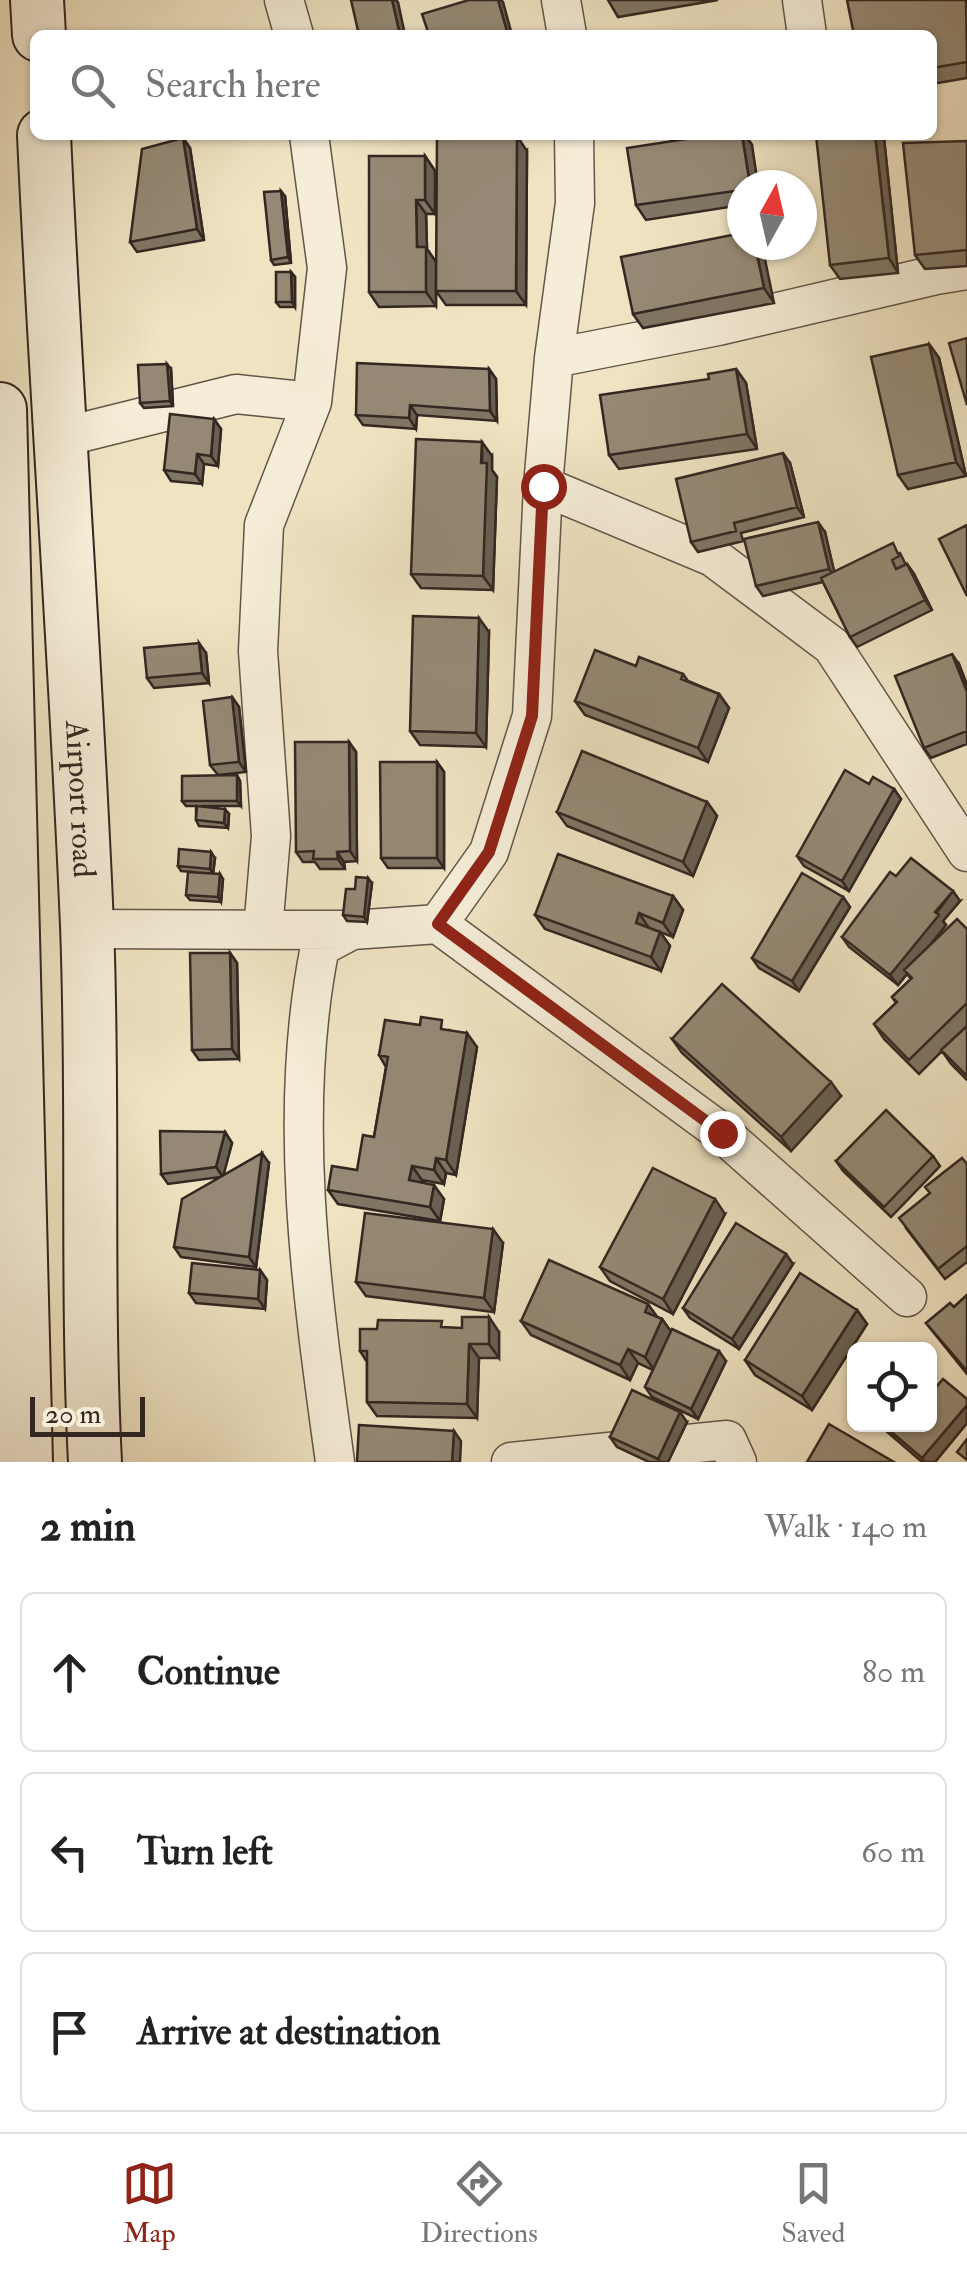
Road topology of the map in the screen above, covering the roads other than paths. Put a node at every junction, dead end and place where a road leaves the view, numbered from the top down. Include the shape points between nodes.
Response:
1 (37, 0) edge
2 (284, 0) edge
3 (561, 0) edge
4 (802, 0) edge
5 (39, 30) edge
6 (293, 30) edge
7 (566, 30) edge
8 (806, 30) edge
9 (0, 44) edge
10 (30, 45) edge
11 (44, 140) edge
12 (310, 140) edge
13 (574, 140) edge
14 (967, 270) edge
15 (554, 358) junction
16 (312, 402) junction
17 (0, 409) edge
18 (63, 437) junction
19 (543, 486) junction
20 (967, 852) edge
21 (438, 924) junction
22 (87, 929) junction
23 (263, 930) junction
24 (352, 930) junction
25 (9, 1166) edge
26 (906, 1297) dead end
27 (26, 1462) edge
28 (95, 1462) edge
29 (335, 1462) edge
30 (511, 1462) edge
31 (737, 1462) edge

1 - 5 main road
2 - 6 street
3 - 7 street
4 - 8 street
9 - 10 main road
11 - 18 main road, Airport road
12 - 16 street via 327,268
13 - 15 street via 575,203
14 - 15 street
15 - 19 street
16 - 18 street via 236,394
16 - 23 street via 264,525 258,652 271,836
17 - 25 main road, Airport road
18 - 22 main road, Airport road
19 - 20 street via 713,557 832,646
19 - 21 street via 532,716 489,852
21 - 24 street
21 - 26 street via 722,1133
22 - 23 street
22 - 28 main road, Airport road
23 - 24 street
24 - 29 street via 320,946 305,1092 310,1275
25 - 27 main road, Airport road
30 - 31 street via 727,1440

